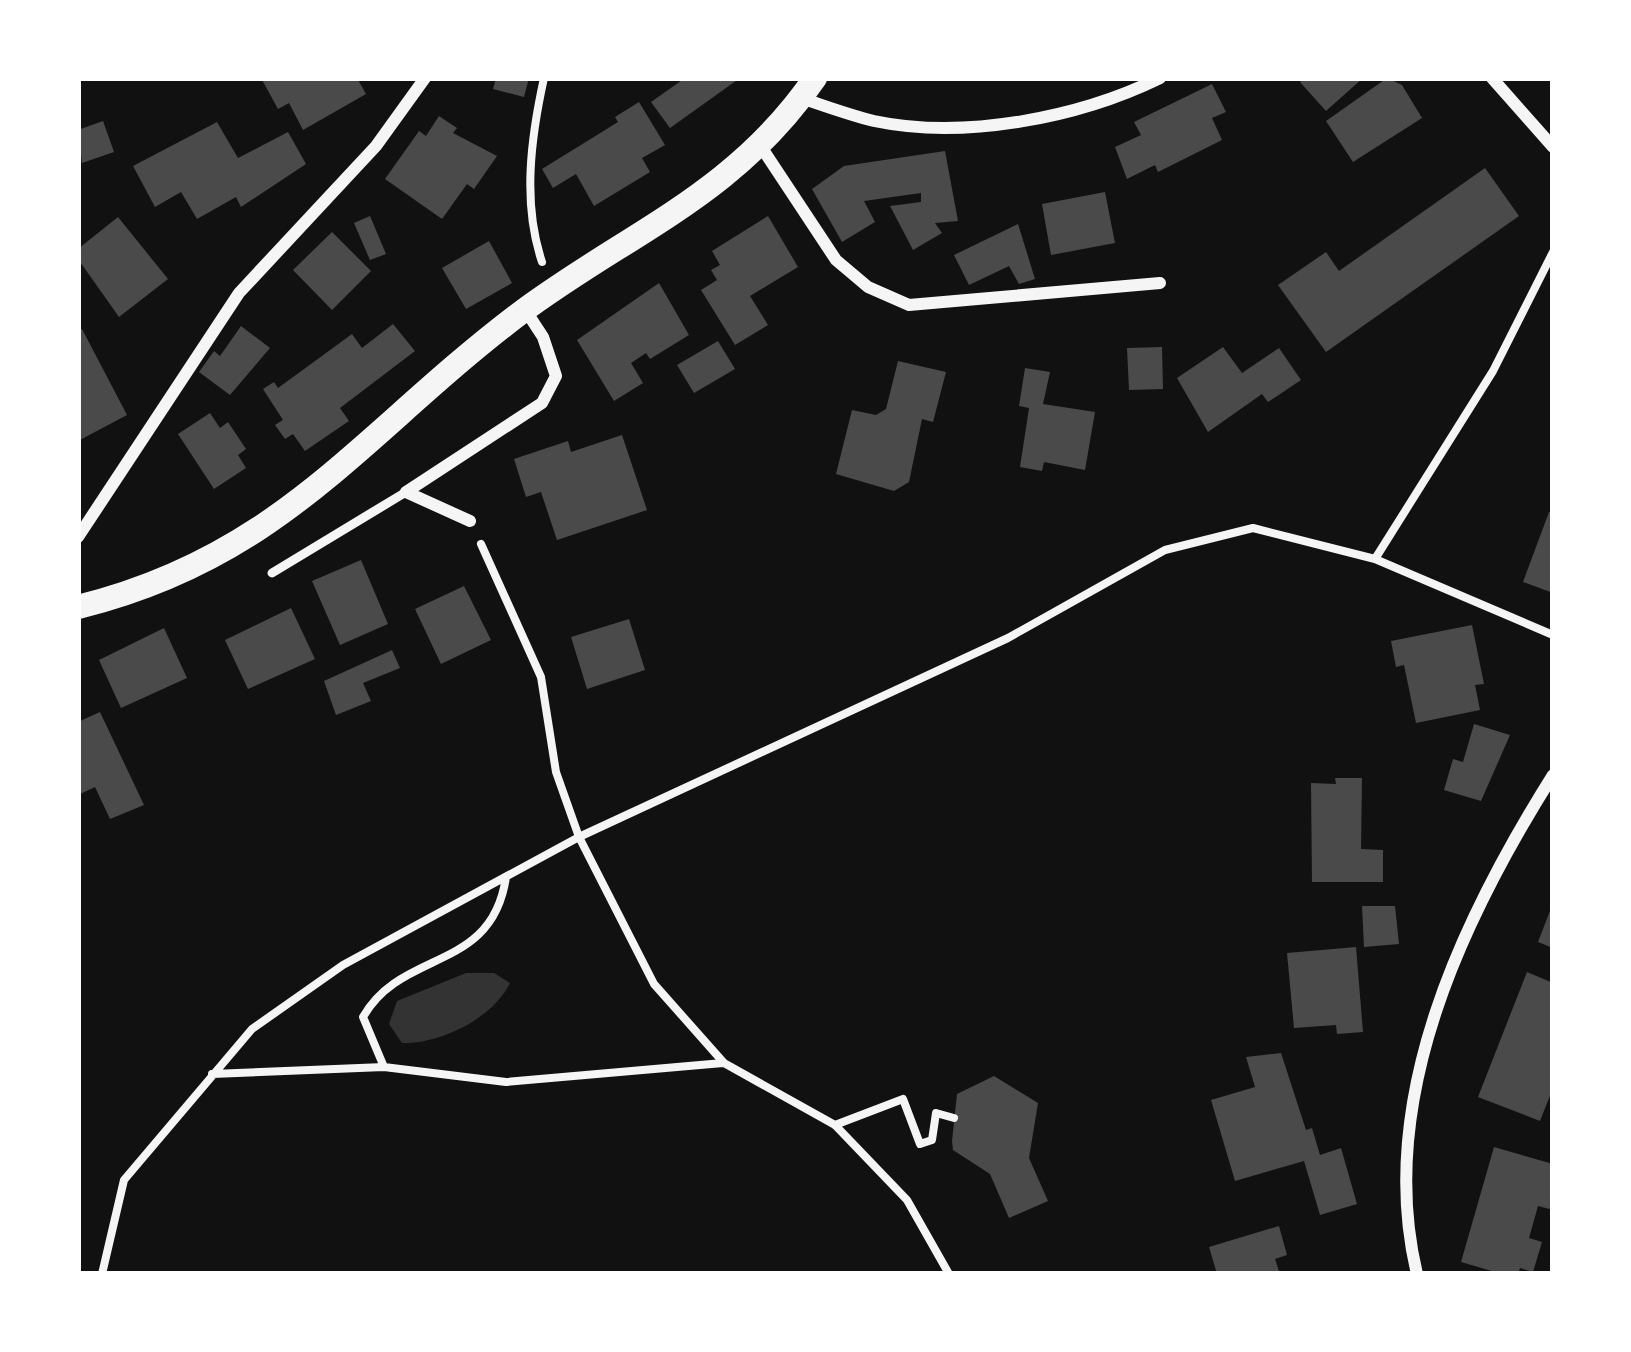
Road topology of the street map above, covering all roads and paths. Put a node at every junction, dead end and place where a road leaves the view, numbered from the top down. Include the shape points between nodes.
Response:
1 (425, 78) edge
2 (544, 78) edge
3 (1160, 78) edge
4 (1492, 78) edge
5 (808, 88) edge
6 (760, 145) junction
7 (1553, 147) edge
8 (1553, 252) edge
9 (1160, 283) dead end
10 (552, 292) junction
11 (525, 310) junction
12 (406, 492) junction
13 (470, 521) joint
14 (78, 537) edge
15 (1375, 559) junction
16 (272, 573) dead end
17 (78, 608) edge
18 (1553, 635) edge
19 (1553, 775) edge
20 (580, 837) junction
21 (506, 877) junction
22 (724, 1063) junction
23 (384, 1066) junction
24 (210, 1074) junction
25 (954, 1118) dead end
26 (835, 1125) junction
27 (102, 1274) edge
28 (950, 1274) edge
29 (1417, 1274) edge

1 - 14 street via 376,146 239,293
2 - 10 path via 532,210
3 - 5 street via 1089,105 955,125 872,120
4 - 7 street
5 - 6 main road
6 - 9 street via 836,260 909,305
6 - 10 main road via 661,225
8 - 15 path via 1493,371
10 - 11 main road
11 - 12 street via 556,376 542,403
11 - 17 main road via 271,524 162,583
12 - 13 street
12 - 16 lane
13 - 20 path via 541,677 556,772
15 - 18 path
15 - 20 path via 1253,528 1165,550 1008,638
19 - 29 street via 1498,862 1425,1046 1407,1126
20 - 21 path
20 - 22 path via 654,984
21 - 23 path via 501,910 475,942 372,1000 363,1016
21 - 24 path via 344,964 252,1029
22 - 23 path via 506,1082
22 - 26 path
23 - 24 path
24 - 27 path via 124,1180
25 - 26 path via 936,1113 932,1140 920,1144 903,1099
26 - 28 path via 907,1200

